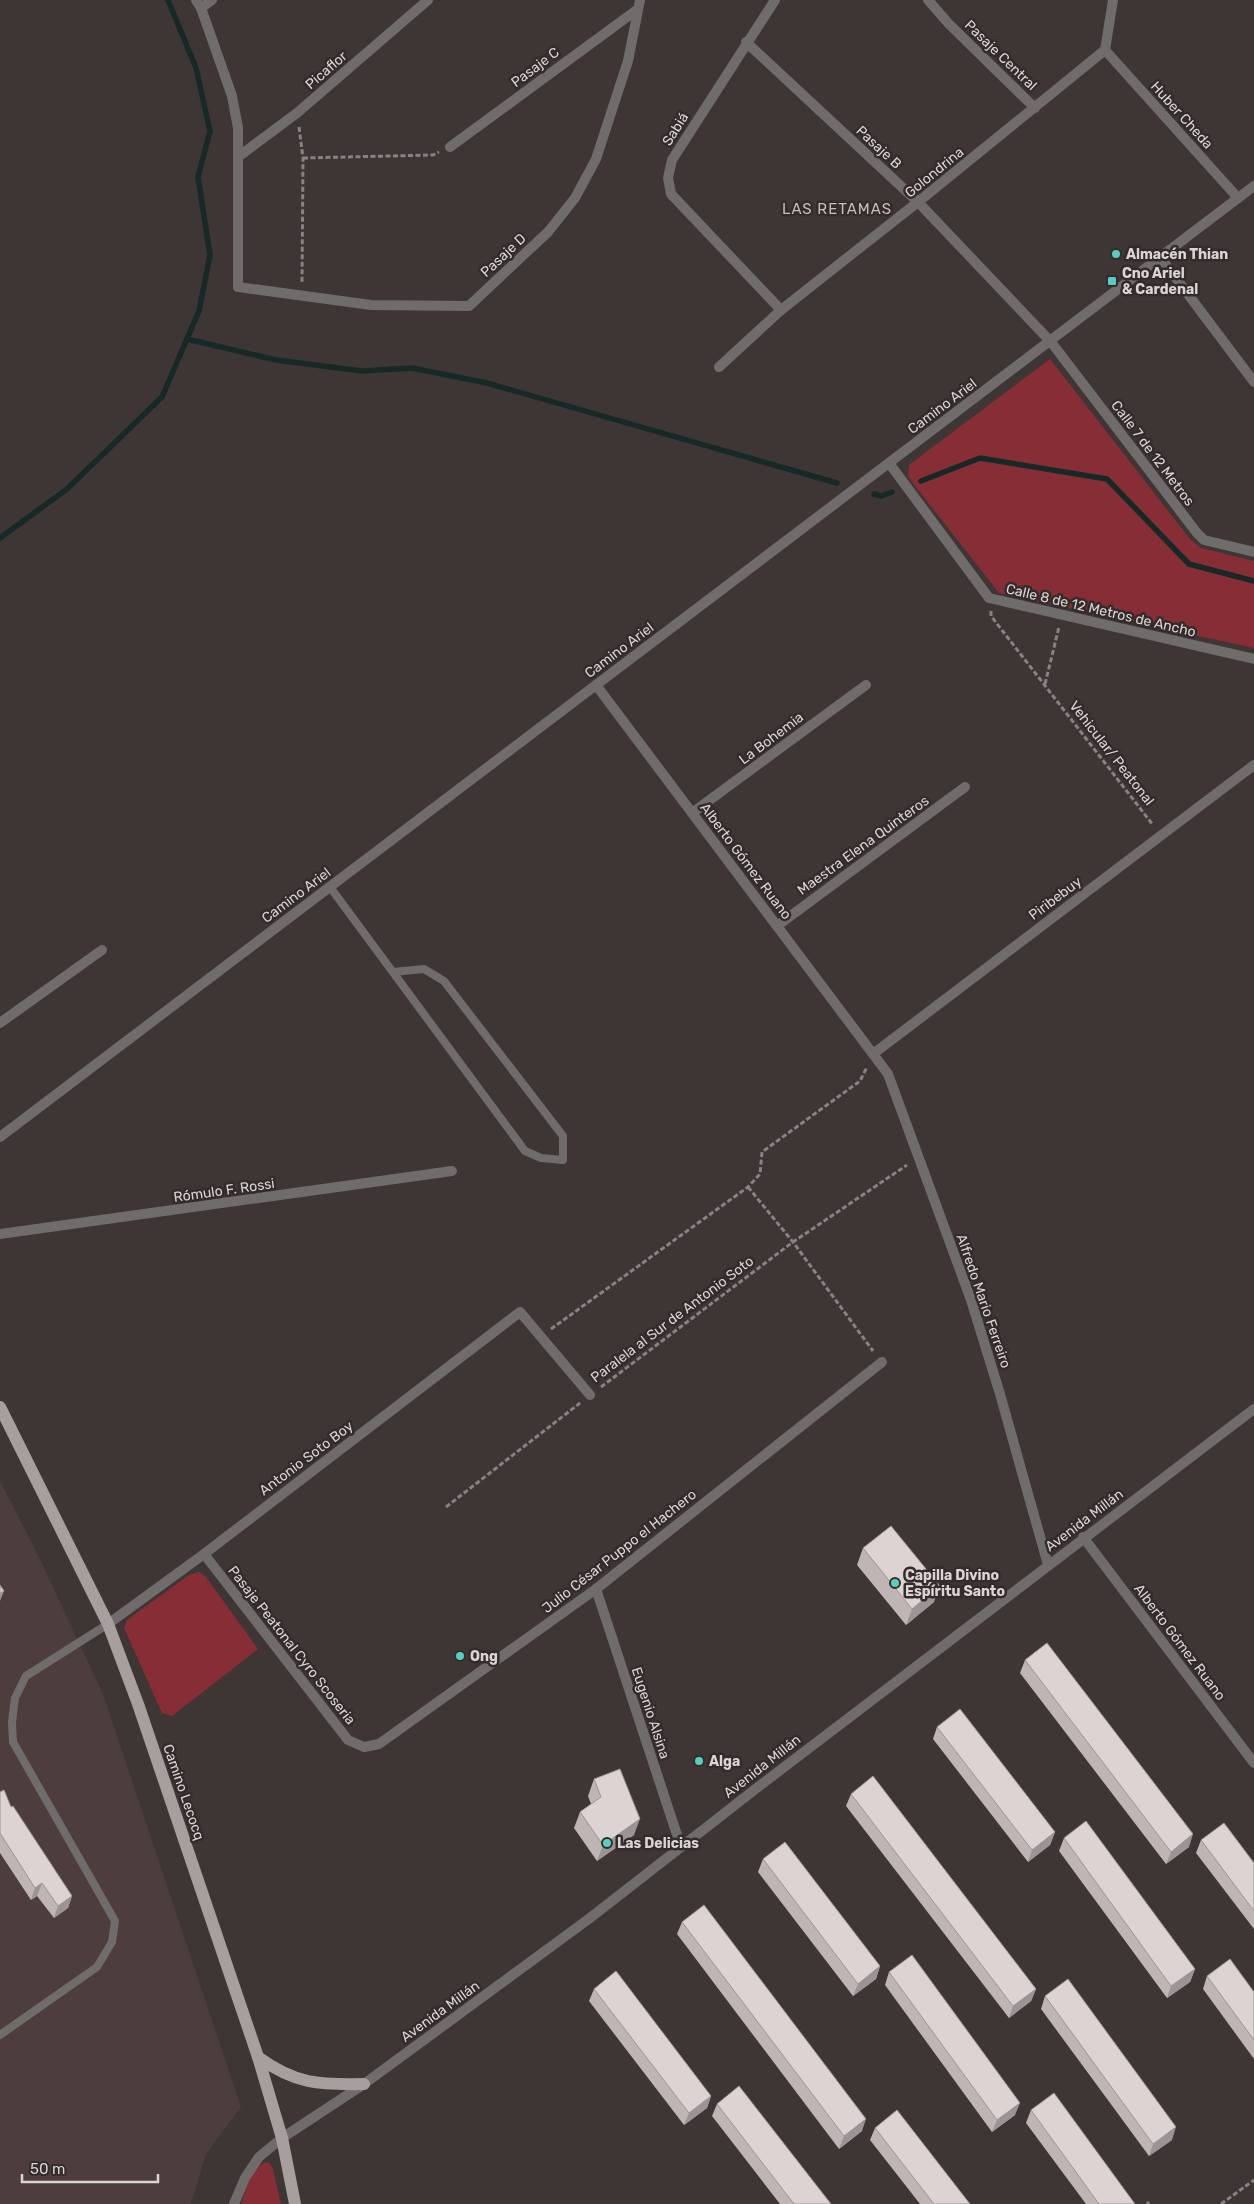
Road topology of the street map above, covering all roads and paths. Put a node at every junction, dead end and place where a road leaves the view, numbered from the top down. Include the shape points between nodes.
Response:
1 (212, 0) edge
2 (428, 0) edge
3 (775, 0) edge
4 (928, 0) edge
5 (1113, 0) edge
6 (199, 4) edge
7 (639, 4) edge
8 (746, 42) junction
9 (1105, 50) junction
10 (1035, 108) junction
11 (297, 113) junction
12 (450, 147) joint
13 (238, 157) junction
14 (303, 158) junction
15 (1254, 186) edge
16 (1238, 198) junction
17 (918, 202) junction
18 (1160, 257) junction
19 (302, 296) junction
20 (781, 310) junction
21 (1051, 342) junction
22 (719, 367) dead end
23 (1254, 382) edge
24 (889, 463) junction
25 (1254, 552) edge
26 (989, 598) junction
27 (1062, 616) junction
28 (1254, 659) edge
29 (596, 685) junction
30 (866, 685) dead end
31 (1045, 685) junction
32 (1254, 765) edge
33 (966, 787) dead end
34 (692, 813) junction
35 (1161, 836) junction
36 (330, 887) junction
37 (778, 926) junction
38 (102, 950) dead end
39 (393, 972) junction
40 (0, 1024) edge
41 (873, 1054) junction
42 (0, 1137) edge
43 (918, 1158) junction
44 (452, 1171) dead end
45 (748, 1187) junction
46 (0, 1234) edge
47 (793, 1242) junction
48 (541, 1337) junction
49 (882, 1362) joint
50 (590, 1395) junction
51 (0, 1407) edge
52 (1254, 1408) edge
53 (446, 1507) dead end
54 (1083, 1537) junction
55 (204, 1554) junction
56 (1048, 1565) junction
57 (596, 1589) junction
58 (108, 1624) junction
59 (364, 1747) joint
60 (1254, 1762) edge
61 (681, 1847) junction
62 (0, 2035) edge
63 (258, 2057) junction
64 (364, 2084) junction
65 (282, 2138) junction
66 (1254, 2180) edge
67 (1223, 2203) edge
68 (234, 2204) edge
69 (295, 2204) edge

1 - 6 street
2 - 11 street, Picaflor
3 - 8 street, Sabiá
4 - 10 street, Pasaje Central via 948,24
5 - 9 street
6 - 13 street via 232,96 238,128
7 - 12 street, Pasaje C
7 - 19 street, Pasaje D via 628,61 596,159 575,198 548,232 469,306 371,305
8 - 17 street, Pasaje B
8 - 20 street, Sabiá via 672,160 668,178 671,194
9 - 10 street, Golondrina
9 - 16 street, Huber Cheda
10 - 17 street, Golondrina
11 - 13 street, Picaflor
11 - 14 path
12 - 14 path via 434,155
13 - 19 street, Pasaje D via 238,287
14 - 19 path
15 - 16 street, Camino Ariel
16 - 18 street, Camino Ariel
17 - 20 street, Golondrina
17 - 21 street, Pasaje B
18 - 21 street, Camino Ariel
18 - 23 street
20 - 22 street, Golondrina
21 - 24 street, Camino Ariel
21 - 25 street, Calle 7 de 12 Metros via 1197,533 1204,540
24 - 26 street, Calle 8 de 12 Metros de Ancho
24 - 29 street, Camino Ariel
26 - 27 street, Calle 8 de 12 Metros de Ancho
26 - 31 path, Vehicular/ Peatonal via 991,616
27 - 28 street, Calle 8 de 12 Metros de Ancho
27 - 31 path
29 - 34 street, Alberto Gómez Ruano
29 - 36 street, Camino Ariel
30 - 34 street, La Bohemia
31 - 35 path, Vehicular/ Peatonal
32 - 35 street, Piribebuy
33 - 37 street, Maestra Elena Quinteros
34 - 37 street, Alberto Gómez Ruano
35 - 41 street, Piribebuy
36 - 39 lane
36 - 42 street, Camino Ariel
37 - 41 street, Alberto Gómez Ruano
38 - 40 street
39 - 39 lane via 526,1151 541,1158 563,1160 563,1136 444,981 424,969
41 - 43 street, Alfredo Mario Ferreiro via 888,1074
41 - 45 path via 860,1081 762,1152 760,1174
43 - 47 path, Paralela al Sur de Antonio Soto
43 - 56 street, Alfredo Mario Ferreiro via 971,1300
44 - 46 street, Rómulo F. Rossi
45 - 47 path
45 - 48 path
47 - 49 path
47 - 50 path, Paralela al Sur de Antonio Soto
48 - 50 street
48 - 55 street, Antonio Soto Boy via 520,1312
49 - 57 street, Julio César Puppo el Hachero
50 - 53 path, Paralela al Sur de Antonio Soto
51 - 58 main road, Camino Lecocq
52 - 54 street, Avenida Millán
54 - 56 street, Avenida Millán
54 - 60 street, Alberto Gómez Ruano
55 - 58 street, Antonio Soto Boy
55 - 59 street, Pasaje Peatonal Cyro Scoseria via 348,1740
56 - 61 street, Avenida Millán
57 - 59 street, Julio César Puppo el Hachero via 378,1744
57 - 61 street, Eugenio Alsina
58 - 62 lane via 26,1676 15,1698 12,1722 13,1742 115,1921 112,1942 97,1966
58 - 63 main road, Camino Lecocq
61 - 64 street, Avenida Millán
63 - 64 main road via 278,2072 294,2078 335,2085
63 - 65 main road, Camino Lecocq
64 - 65 street, Avenida Millán
65 - 68 street, Avenida Millán via 259,2157
65 - 69 main road, Camino Lecocq
66 - 67 path

